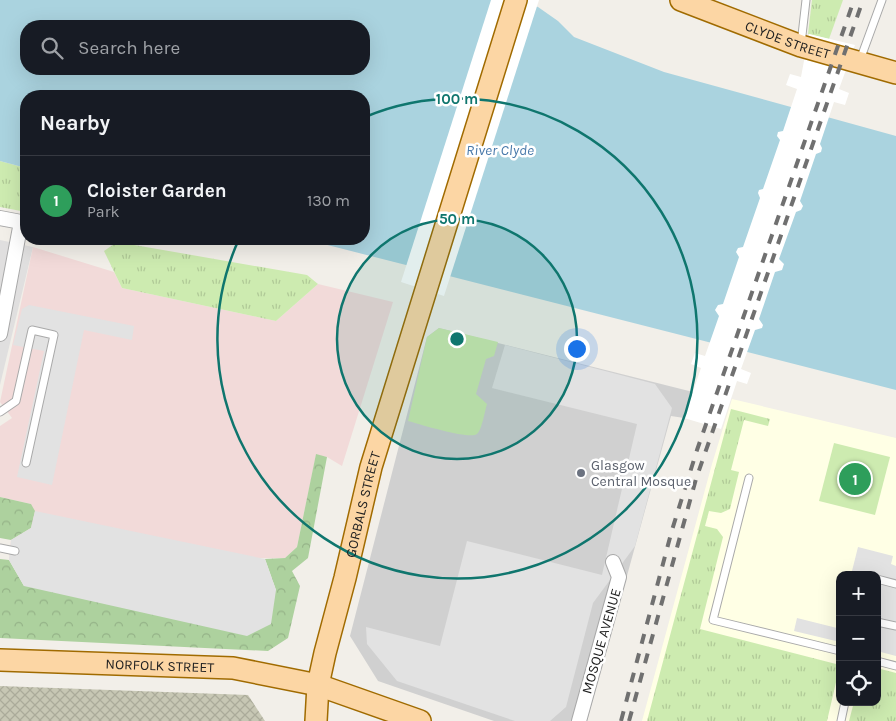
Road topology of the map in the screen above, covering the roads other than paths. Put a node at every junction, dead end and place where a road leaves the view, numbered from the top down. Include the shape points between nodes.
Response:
1 (516, 0) edge
2 (806, 0) edge
3 (882, 0) edge
4 (694, 2) edge
5 (801, 46) junction
6 (859, 63) junction
7 (896, 72) edge
8 (0, 218) edge
9 (20, 222) edge
10 (20, 232) edge
11 (0, 334) edge
12 (0, 412) edge
13 (26, 463) dead end
14 (748, 478) dead end
15 (0, 548) edge
16 (16, 551) dead end
17 (613, 562) dead end
18 (881, 580) edge
19 (896, 584) edge
20 (881, 623) edge
21 (896, 626) edge
22 (836, 650) edge
23 (0, 660) edge
24 (881, 662) edge
25 (896, 666) edge
26 (318, 685) junction
27 (844, 706) edge
28 (316, 721) edge
29 (420, 721) edge
30 (579, 721) edge
31 (841, 721) edge

1 - 26 main road, GORBALS STREET via 371,466
2 - 5 lane
3 - 6 lane
4 - 5 main road, CLYDE STREET
5 - 6 main road, CLYDE STREET
6 - 7 main road, CLYDE STREET
8 - 9 street
10 - 11 street
12 - 13 lane via 16,401 32,330 54,334
14 - 22 lane via 713,620
15 - 16 lane
17 - 30 street, MOSQUE AVENUE via 619,577
18 - 19 lane
20 - 21 lane
23 - 26 main road, NORFOLK STREET via 233,668
24 - 25 lane
26 - 28 main road, GORBALS STREET
26 - 29 main road, NORFOLK STREET
27 - 31 lane

